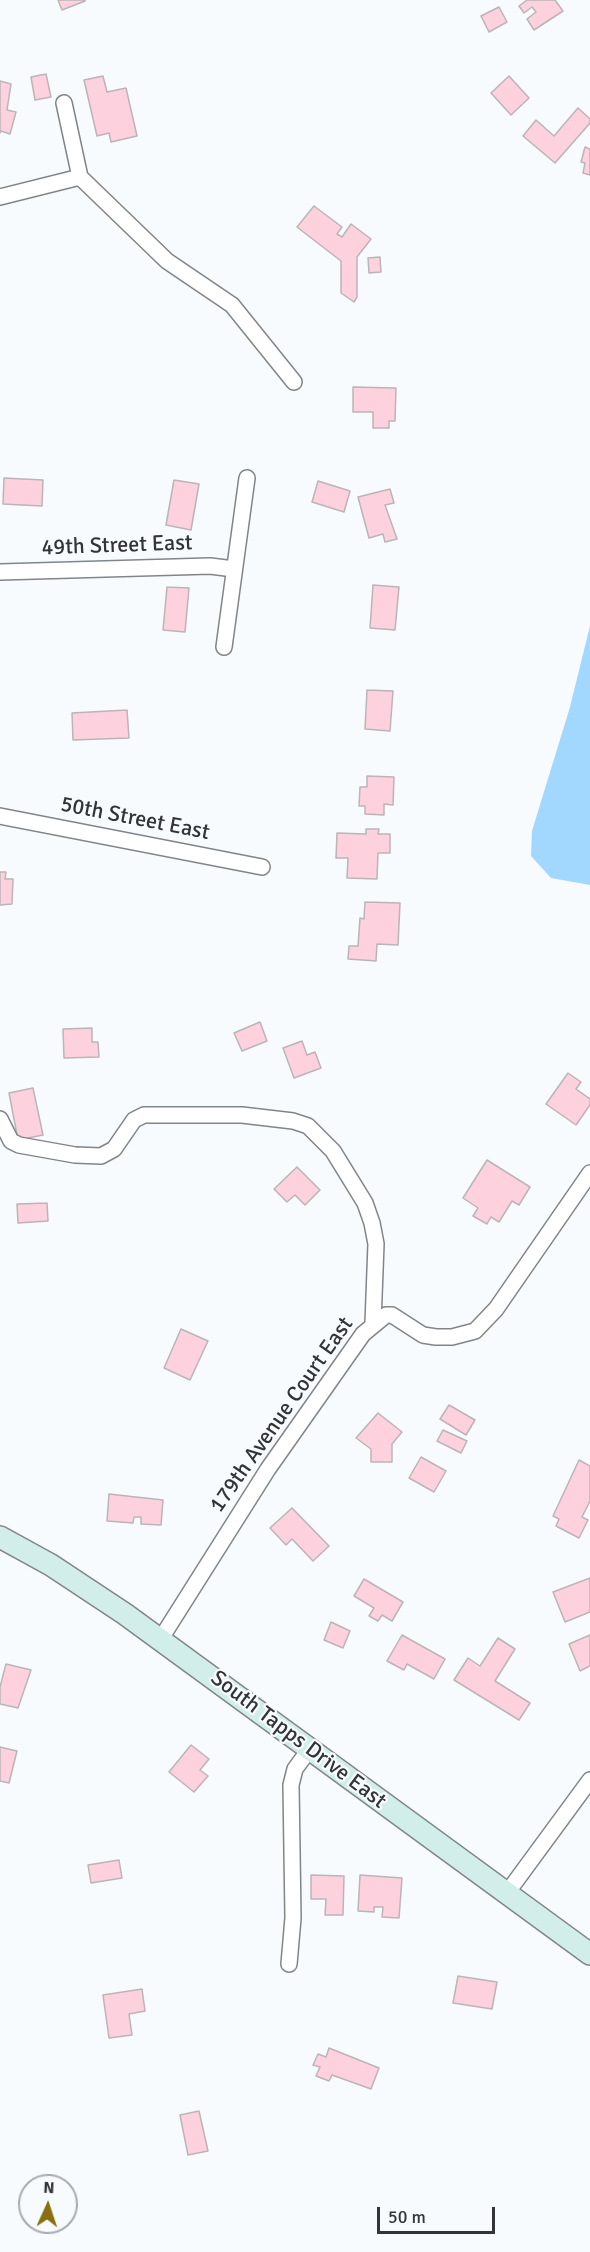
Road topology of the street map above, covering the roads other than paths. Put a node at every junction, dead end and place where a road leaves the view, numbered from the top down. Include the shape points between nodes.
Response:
1 (64, 103) dead end
2 (80, 177) junction
3 (0, 197) edge
4 (294, 382) dead end
5 (247, 478) dead end
6 (234, 569) junction
7 (0, 572) edge
8 (224, 647) dead end
9 (0, 816) edge
10 (262, 867) dead end
11 (0, 1119) edge
12 (590, 1173) edge
13 (374, 1323) junction
14 (0, 1537) edge
15 (160, 1640) junction
16 (309, 1749) junction
17 (590, 1780) edge
18 (507, 1893) junction
19 (590, 1954) edge
20 (288, 1964) dead end

1 - 2 street
2 - 3 street
2 - 4 street via 167,261 232,305
5 - 6 street
6 - 7 street, 49th Street East via 210,566
6 - 8 street
9 - 10 street, 50th Street East
11 - 13 street via 10,1141 19,1145 100,1156 114,1149 134,1120 144,1115 242,1115 308,1126 333,1151 365,1203 372,1223 376,1244
12 - 13 street, 179th Avenue Court East via 496,1310 475,1331 452,1337 430,1336 392,1315
13 - 15 street, 179th Avenue Court East via 322,1389
14 - 15 street, South Tapps Drive East via 88,1589
15 - 16 street, South Tapps Drive East
16 - 18 street, South Tapps Drive East
16 - 20 street via 295,1769 291,1785 293,1918
17 - 18 street
18 - 19 street, South Tapps Drive East

